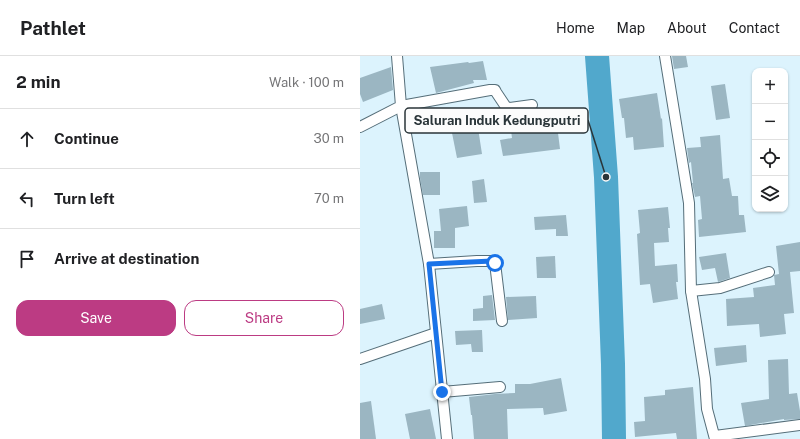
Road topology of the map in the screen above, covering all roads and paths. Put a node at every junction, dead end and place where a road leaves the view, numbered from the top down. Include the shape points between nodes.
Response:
1 (397, 56) edge
2 (665, 56) edge
3 (532, 105) dead end
4 (401, 106) junction
5 (360, 127) edge
6 (429, 264) junction
7 (769, 272) dead end
8 (691, 291) junction
9 (502, 321) dead end
10 (436, 333) junction
11 (360, 359) edge
12 (500, 387) dead end
13 (442, 392) junction
14 (800, 425) edge
15 (715, 437) edge
16 (447, 439) edge

1 - 4 street
2 - 8 street via 689,203
3 - 4 street via 506,107 495,90 490,90
4 - 5 street
4 - 6 street
6 - 9 street via 494,261
6 - 10 street
7 - 8 street via 720,288
8 - 15 street via 705,379 707,409
10 - 11 street
10 - 13 street
12 - 13 street
13 - 16 street
14 - 15 street

